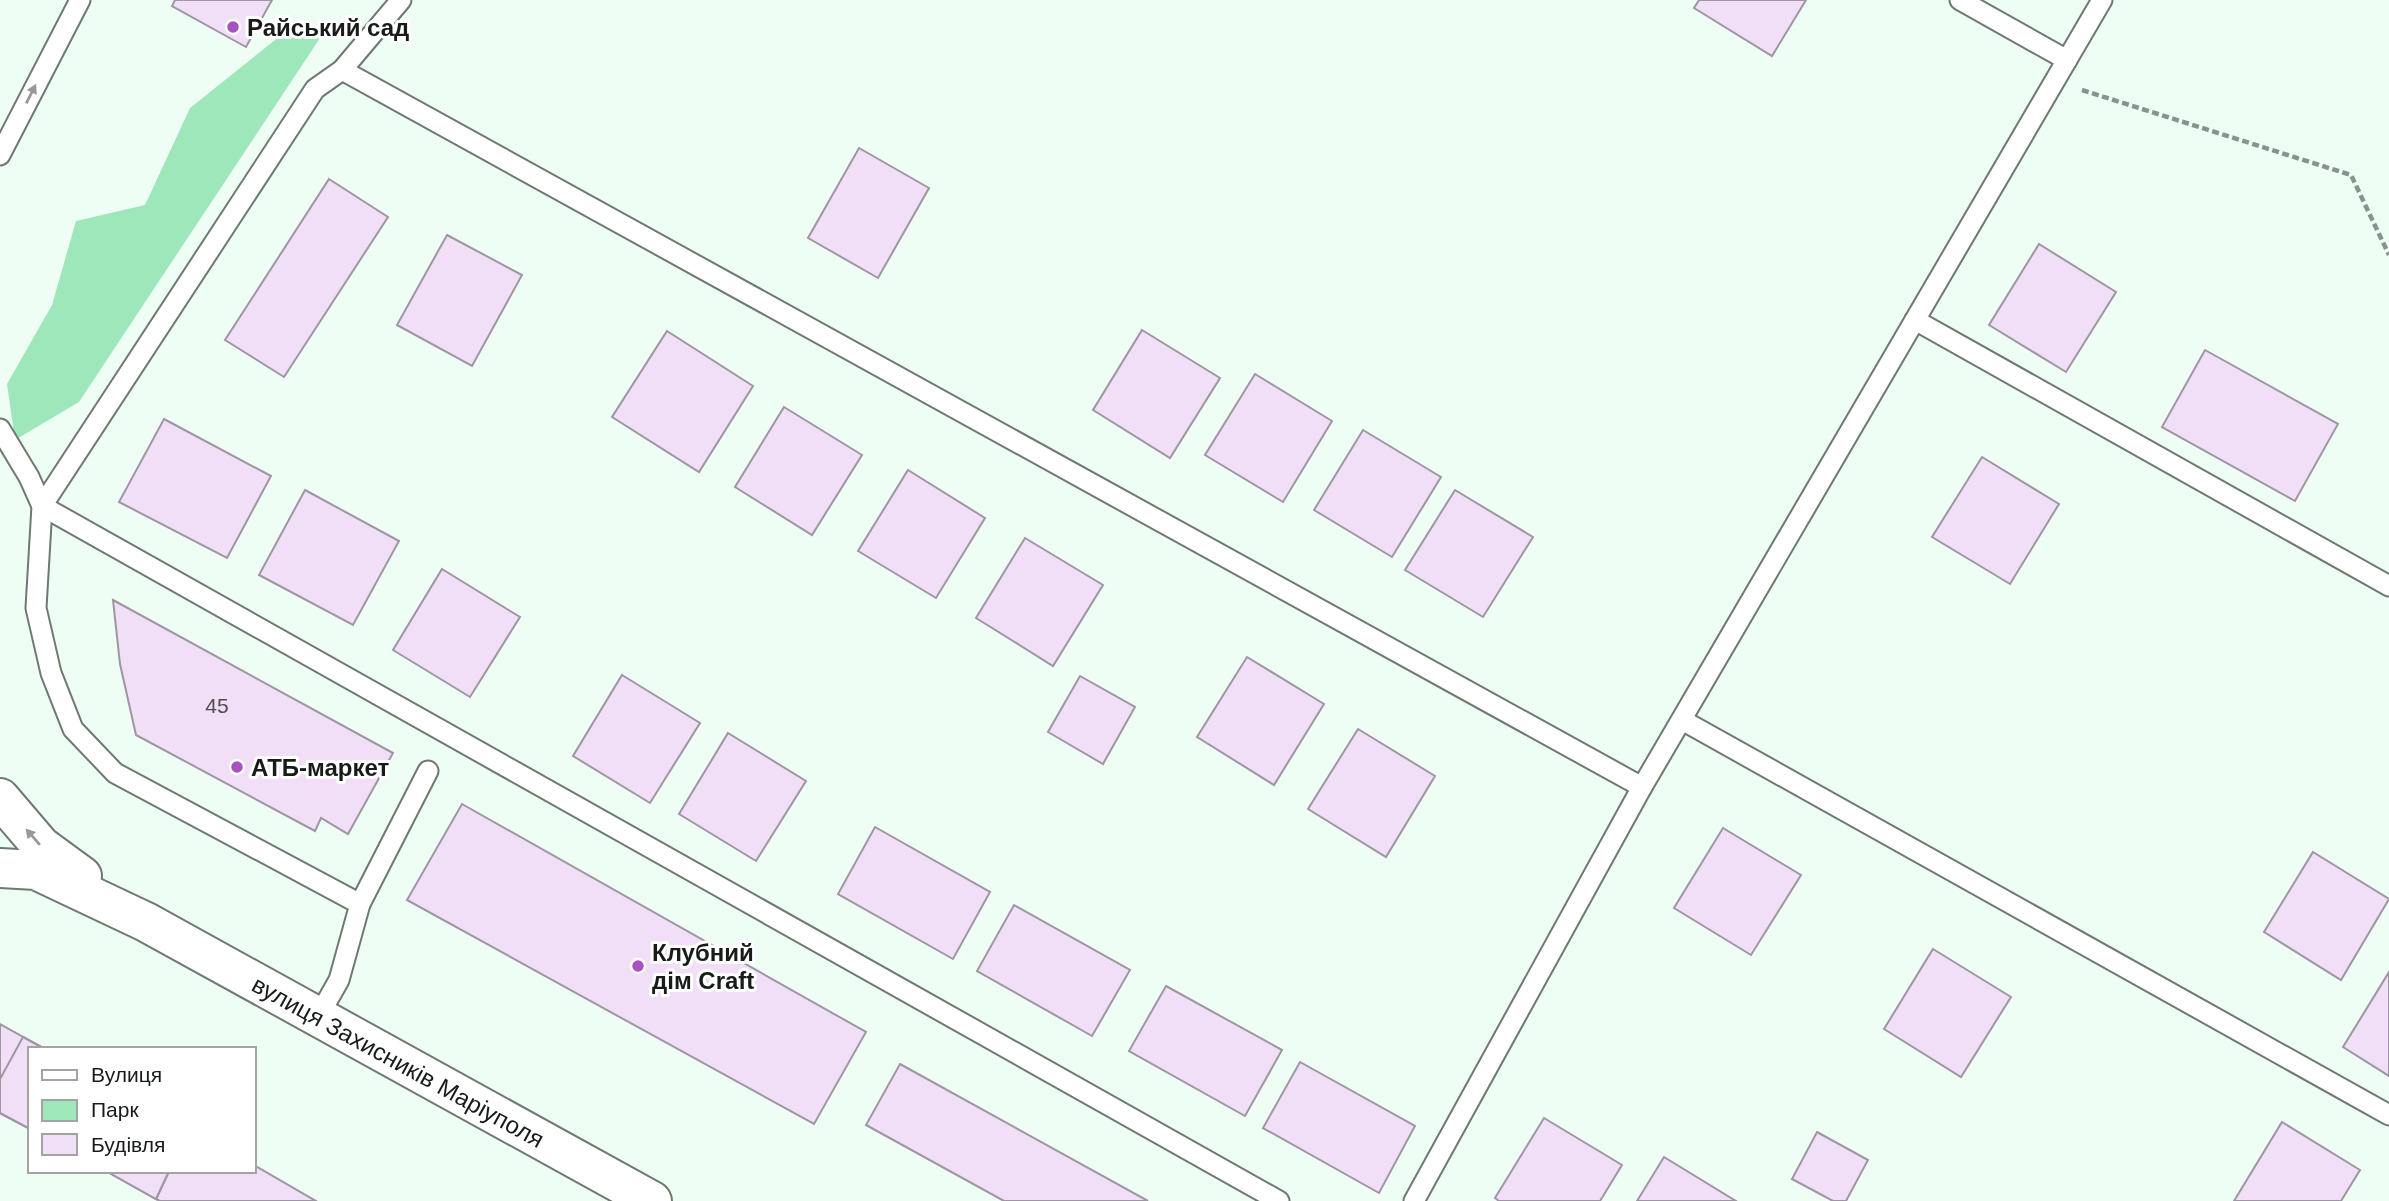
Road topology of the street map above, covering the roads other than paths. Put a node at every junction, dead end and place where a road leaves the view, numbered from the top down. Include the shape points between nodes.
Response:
1 (80, 0) edge
2 (401, 0) edge
3 (1959, 0) edge
4 (2102, 0) edge
5 (2067, 60) junction
6 (342, 70) junction
7 (0, 155) edge
8 (1915, 320) junction
9 (0, 429) edge
10 (42, 506) junction
11 (2389, 586) edge
12 (1682, 720) junction
13 (428, 771) dead end
14 (1642, 787) junction
15 (0, 798) edge
16 (0, 867) edge
17 (360, 904) junction
18 (146, 922) junction
19 (318, 1017) junction
20 (2389, 1115) edge
21 (1419, 1200) edge
22 (652, 1201) edge
23 (1279, 1201) edge

7 -> 1 lane
2 - 6 lane
3 - 5 lane
4 - 5 lane
5 - 8 lane
6 - 10 lane via 315,89
6 - 14 lane
8 - 11 lane
8 - 12 lane
9 - 10 lane
10 - 17 lane via 36,608 51,673 73,729 115,773
10 - 23 lane
12 - 14 lane
12 - 20 lane
13 - 17 lane
14 - 21 lane
18 -> 15 main road via 41,846
16 - 18 main road via 36,870
17 - 19 lane via 339,981
18 - 19 main road, вулиця Захисників Маріуполя
19 - 22 main road, вулиця Захисників Маріуполя

